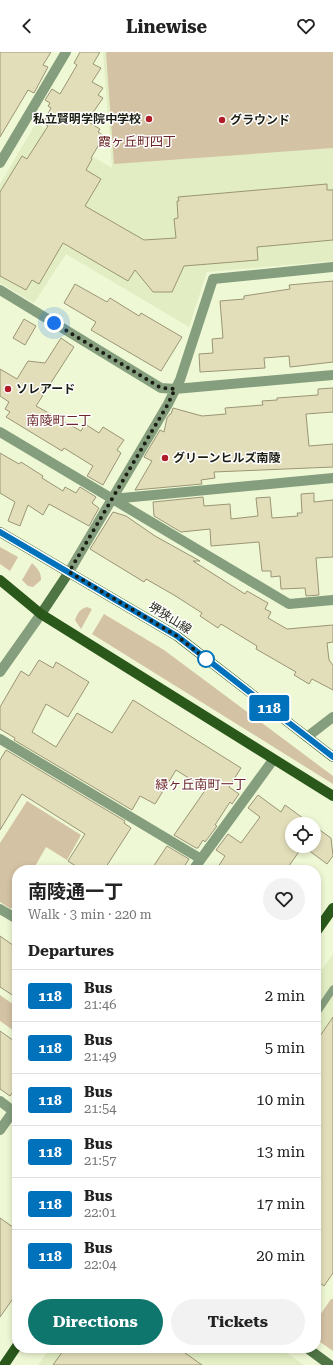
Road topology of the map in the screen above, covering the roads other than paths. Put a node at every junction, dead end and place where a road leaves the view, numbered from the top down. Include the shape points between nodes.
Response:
1 (66, 52) edge
2 (1, 157) edge
3 (333, 267) edge
4 (0, 290) edge
5 (333, 375) edge
6 (175, 389) junction
7 (0, 432) edge
8 (333, 478) edge
9 (112, 499) junction
10 (0, 532) edge
11 (69, 572) junction
12 (0, 580) edge
13 (333, 600) edge
14 (41, 614) junction
15 (0, 672) edge
16 (333, 717) edge
17 (307, 737) junction
18 (0, 739) edge
19 (333, 757) edge
20 (273, 760) junction
21 (333, 796) edge
22 (201, 859) junction
23 (197, 865) edge
24 (333, 908) edge
25 (0, 909) edge
26 (12, 916) edge
27 (321, 925) edge
28 (333, 989) edge
29 (321, 1006) edge
30 (0, 1101) edge
31 (12, 1107) edge
32 (12, 1112) edge
33 (0, 1130) edge
34 (12, 1353) edge
35 (314, 1353) edge
36 (4, 1365) edge
37 (330, 1365) edge

1 - 2 street
3 - 6 street via 213,279
4 - 6 street via 161,388
5 - 6 street
6 - 9 street
7 - 9 street
8 - 9 street
9 - 11 street
9 - 13 street via 289,604
10 - 11 main road, 堺狭山線
11 - 14 street
11 - 17 main road, 堺狭山線 via 177,636
12 - 14 main road
14 - 15 street
14 - 20 main road
16 - 17 street
17 - 19 main road, 堺狭山線
18 - 22 street
20 - 21 main road
20 - 22 street
22 - 23 street
24 - 27 main road
25 - 26 street
28 - 29 lane
30 - 31 street
32 - 33 street
34 - 36 main road
35 - 37 street

